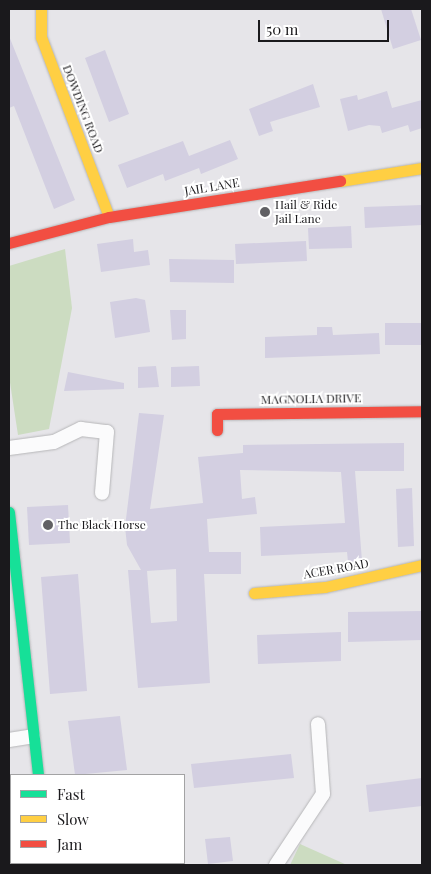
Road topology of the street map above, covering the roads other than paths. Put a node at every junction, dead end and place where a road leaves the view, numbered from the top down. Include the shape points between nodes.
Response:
1 (42, 9) edge
2 (422, 168) edge
3 (109, 217) junction
4 (9, 243) edge
5 (422, 411) edge
6 (217, 430) dead end
7 (9, 448) edge
8 (102, 493) dead end
9 (9, 521) edge
10 (422, 565) edge
11 (254, 594) dead end
12 (318, 724) dead end
13 (33, 736) junction
14 (9, 740) edge
15 (38, 774) edge
16 (276, 865) edge

1 - 3 street, DOWDING ROAD via 42,37
2 - 3 street, JAIL LANE
3 - 4 street, JAIL LANE
5 - 6 street, MAGNOLIA DRIVE via 217,414
7 - 8 street via 54,442 81,429 107,432
9 - 13 street
10 - 11 street, ACER ROAD via 325,586
12 - 16 street via 323,794
13 - 14 street
13 - 15 street

